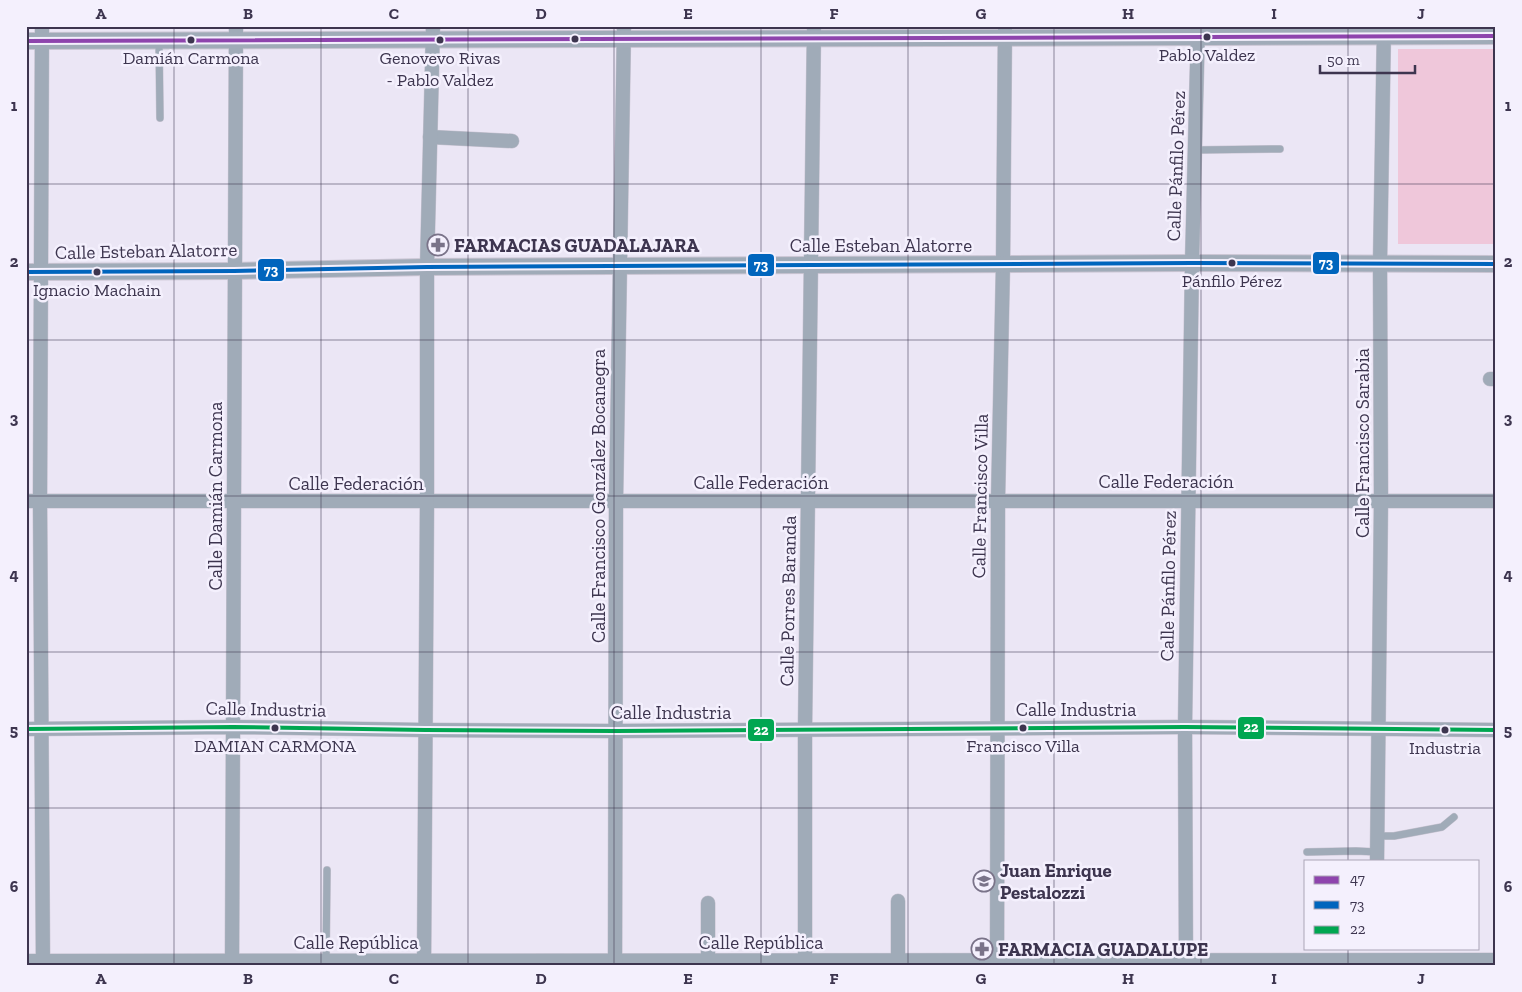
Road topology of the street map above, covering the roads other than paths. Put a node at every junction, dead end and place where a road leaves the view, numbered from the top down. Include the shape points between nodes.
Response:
1 (1384, 31) edge
2 (814, 32) edge
3 (1005, 32) edge
4 (1198, 32) edge
5 (236, 33) edge
6 (433, 33) edge
7 (624, 33) edge
8 (37, 36) edge
9 (1496, 36) edge
10 (159, 41) junction
11 (160, 118) dead end
12 (430, 137) junction
13 (512, 140) dead end
14 (1280, 149) dead end
15 (1195, 150) junction
16 (1192, 263) junction
17 (1380, 263) junction
18 (1003, 264) junction
19 (1496, 264) edge
20 (619, 266) junction
21 (811, 266) junction
22 (427, 267) junction
23 (234, 270) junction
24 (33, 272) edge
25 (808, 500) junction
26 (998, 500) junction
27 (1189, 500) junction
28 (1381, 500) junction
29 (33, 501) edge
30 (234, 501) junction
31 (1496, 501) edge
32 (427, 502) junction
33 (616, 502) junction
34 (233, 727) junction
35 (1185, 727) junction
36 (998, 728) junction
37 (26, 729) edge
38 (41, 729) junction
39 (805, 729) junction
40 (425, 730) junction
41 (1378, 730) junction
42 (1496, 730) edge
43 (616, 731) junction
44 (1454, 817) dead end
45 (1378, 836) junction
46 (1308, 852) dead end
47 (1378, 856) edge
48 (327, 870) dead end
49 (898, 901) dead end
50 (708, 903) dead end
51 (1377, 958) edge
52 (1496, 960) edge
53 (26, 961) edge
54 (326, 962) junction
55 (232, 963) edge
56 (424, 963) edge
57 (521, 963) edge
58 (616, 963) edge
59 (708, 963) edge
60 (805, 963) edge
61 (898, 963) edge
62 (997, 963) edge
63 (1186, 963) edge
64 (1287, 963) edge
65 (1333, 963) edge
66 (43, 964) edge

1 - 4 street
1 - 9 street
1 - 17 street, Calle Francisco Sarabia
2 - 3 street
2 - 7 street
2 - 21 street, Calle Porres Baranda
3 - 4 street
3 - 18 street, Calle Francisco Villa
4 - 15 street, Calle Pánfilo Pérez
5 - 6 street
5 - 10 street
5 - 23 street, Calle Damián Carmona
6 - 7 street
6 - 12 street
7 - 20 street, Calle Francisco González Bocanegra
8 - 10 street
8 - 24 street
10 - 11 lane
12 - 13 street
12 - 22 street
14 - 15 lane
15 - 16 street, Calle Pánfilo Pérez
16 - 17 street, Calle Esteban Alatorre
16 - 18 street, Calle Esteban Alatorre
16 - 27 street, Calle Pánfilo Pérez
17 - 19 street, Calle Esteban Alatorre
17 - 28 street, Calle Francisco Sarabia
18 - 21 street, Calle Esteban Alatorre
18 - 26 street, Calle Francisco Villa
20 - 21 street, Calle Esteban Alatorre
20 - 22 street, Calle Esteban Alatorre
20 - 33 street, Calle Francisco González Bocanegra
21 - 25 street, Calle Porres Baranda
22 - 23 street, Calle Esteban Alatorre
22 - 32 street
23 - 24 street, Calle Esteban Alatorre
23 - 30 street, Calle Damián Carmona
24 - 29 street
25 - 26 street, Calle Federación
25 - 33 street, Calle Federación
25 - 39 street, Calle Porres Baranda
26 - 27 street, Calle Federación
26 - 36 street, Calle Francisco Villa
27 - 28 street, Calle Federación
27 - 35 street, Calle Pánfilo Pérez
28 - 31 street, Calle Federación
28 - 41 street, Calle Francisco Sarabia
29 - 30 street, Calle Federación
29 - 38 street
30 - 32 street, Calle Federación
30 - 34 street, Calle Damián Carmona
32 - 33 street, Calle Federación
32 - 40 street
33 - 43 street, Calle Francisco González Bocanegra
34 - 38 street, Calle Industria
34 - 40 street, Calle Industria
34 - 55 street, Calle Damián Carmona
35 - 36 street, Calle Industria
35 - 41 street, Calle Industria
35 - 63 street, Calle Pánfilo Pérez
36 - 39 street, Calle Industria
36 - 62 street, Calle Francisco Villa
37 - 38 street, Calle Industria
38 - 66 street
39 - 43 street, Calle Industria
39 - 60 street, Calle Porres Baranda
40 - 43 street, Calle Industria
40 - 56 street
41 - 42 street, Calle Industria
41 - 45 street, Calle Francisco Sarabia
43 - 58 street, Calle Francisco González Bocanegra
44 - 45 lane via 1442,827
45 - 47 street, Calle Francisco Sarabia
46 - 47 lane via 1356,851
48 - 54 lane
49 - 61 street
50 - 59 street
51 - 52 street, Calle República
51 - 65 street, Calle República
53 - 66 street, Calle República
54 - 55 street, Calle República
54 - 56 street, Calle República
55 - 66 street, Calle República
56 - 57 street, Calle República
57 - 58 street, Calle República
58 - 59 street, Calle República
59 - 60 street, Calle República
60 - 61 street, Calle República
61 - 62 street, Calle República
62 - 63 street, Calle República
63 - 64 street, Calle República
64 - 65 street, Calle República

